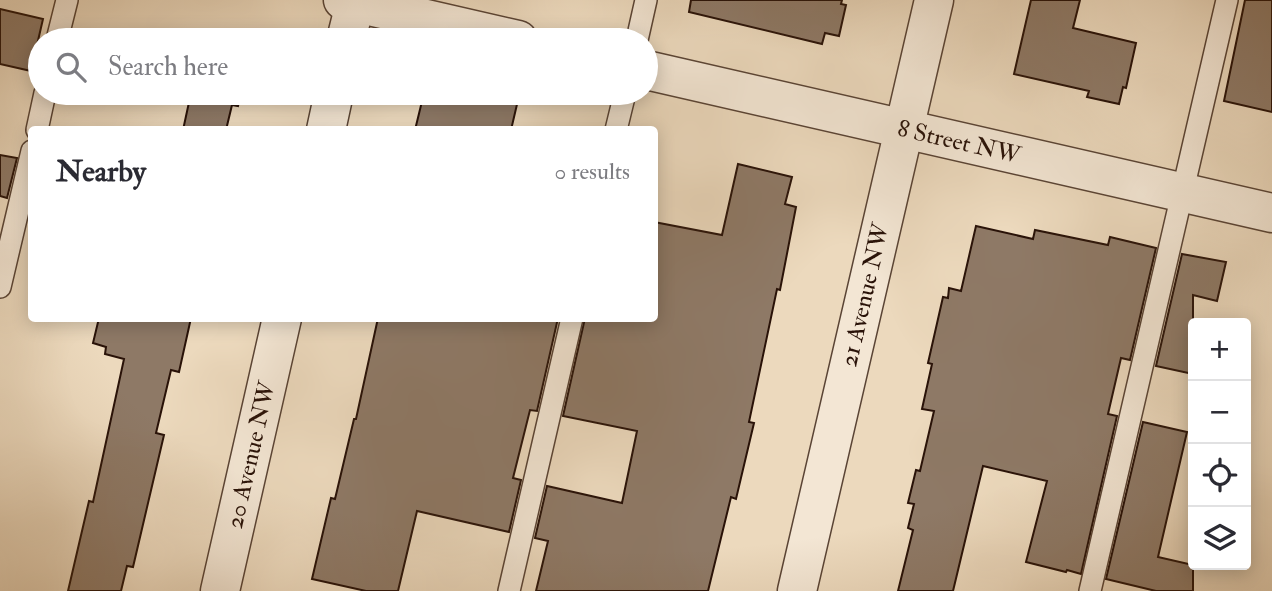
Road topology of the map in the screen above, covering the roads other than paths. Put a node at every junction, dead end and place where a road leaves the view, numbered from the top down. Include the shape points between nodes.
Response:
1 (67, 0) edge
2 (646, 0) edge
3 (933, 0) edge
4 (1227, 0) edge
5 (351, 1) edge
6 (60, 28) edge
7 (348, 28) edge
8 (466, 28) edge
9 (640, 28) edge
10 (658, 73) edge
11 (42, 105) edge
12 (331, 105) edge
13 (622, 105) edge
14 (38, 126) edge
15 (327, 126) edge
16 (617, 126) edge
17 (903, 129) junction
18 (28, 168) edge
19 (1183, 193) junction
20 (1272, 213) edge
21 (0, 287) edge
22 (281, 322) edge
23 (571, 322) edge
24 (220, 591) edge
25 (509, 591) edge
26 (797, 591) edge
27 (1090, 591) edge

1 - 6 lane
2 - 9 lane
3 - 17 street, 21 Avenue NW
4 - 19 lane
5 - 7 street
5 - 8 street
10 - 17 street, 8 Street NW
11 - 14 lane
12 - 15 street
13 - 16 lane
17 - 19 street, 8 Street NW
17 - 26 street, 21 Avenue NW
18 - 21 lane
19 - 20 street, 8 Street NW
19 - 27 lane
22 - 24 street, 20 Avenue NW
23 - 25 lane

